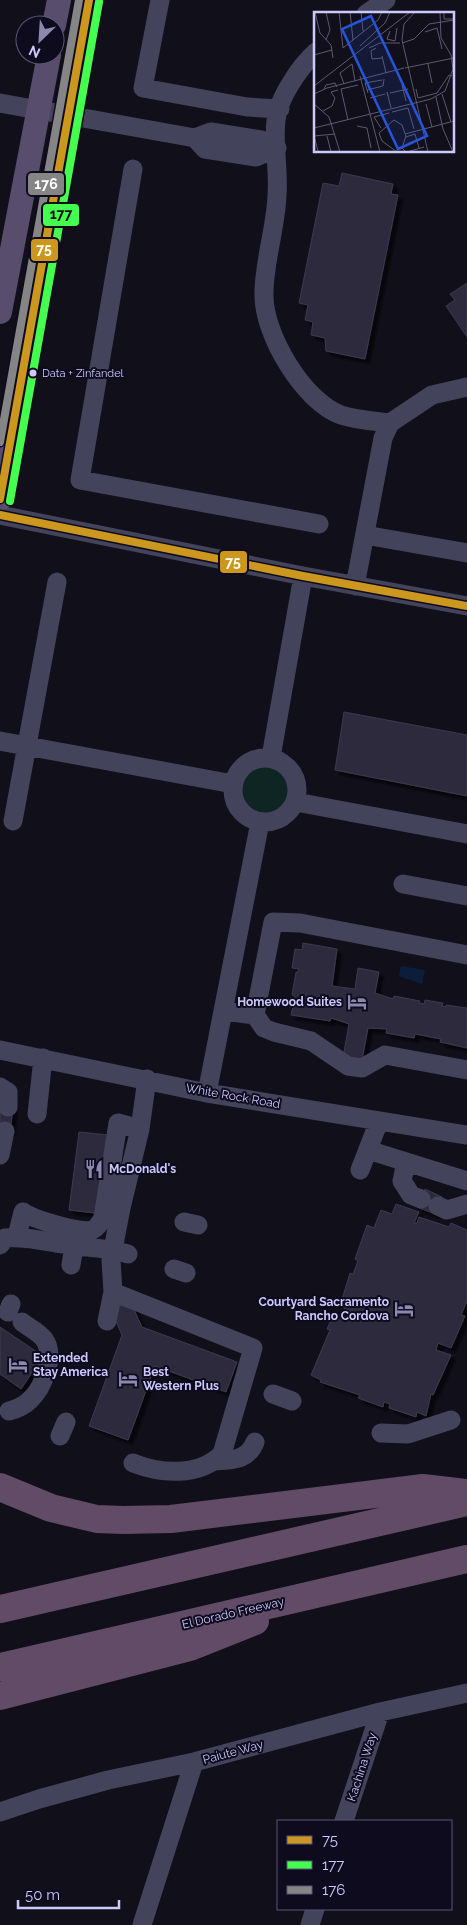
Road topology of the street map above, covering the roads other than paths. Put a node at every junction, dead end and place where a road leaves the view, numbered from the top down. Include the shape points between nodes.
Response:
1 (58, 0) edge
2 (89, 0) edge
3 (160, 0) edge
4 (386, 0) edge
5 (369, 12) edge
6 (56, 15) edge
7 (314, 55) edge
8 (47, 65) edge
9 (0, 103) edge
10 (280, 109) junction
11 (40, 110) junction
12 (69, 116) junction
13 (277, 148) junction
14 (133, 169) dead end
15 (0, 312) edge
16 (467, 387) edge
17 (390, 423) junction
18 (0, 500) edge
19 (0, 515) edge
20 (319, 524) dead end
21 (365, 535) junction
22 (467, 553) edge
23 (303, 576) junction
24 (57, 582) dead end
25 (355, 586) junction
26 (467, 606) edge
27 (0, 741) edge
28 (27, 746) junction
29 (271, 757) junction
30 (233, 784) junction
31 (296, 802) junction
32 (13, 821) dead end
33 (260, 822) junction
34 (467, 834) edge
35 (403, 884) dead end
36 (467, 896) edge
37 (243, 916) junction
38 (273, 922) junction
39 (467, 955) edge
40 (224, 1011) junction
41 (254, 1015) junction
42 (0, 1052) edge
43 (43, 1058) junction
44 (467, 1070) edge
45 (147, 1080) junction
46 (0, 1087) edge
47 (207, 1093) junction
48 (8, 1107) dead end
49 (37, 1114) dead end
50 (379, 1121) junction
51 (140, 1129) junction
52 (5, 1131) dead end
53 (467, 1135) edge
54 (368, 1150) junction
55 (0, 1155) edge
56 (406, 1162) junction
57 (360, 1170) dead end
58 (467, 1181) edge
59 (421, 1199) dead end
60 (467, 1204) edge
61 (438, 1206) dead end
62 (14, 1241) edge
63 (74, 1246) junction
64 (120, 1252) junction
65 (71, 1265) dead end
66 (113, 1292) junction
67 (14, 1313) dead end
68 (107, 1321) dead end
69 (273, 1394) dead end
70 (292, 1401) dead end
71 (9, 1411) dead end
72 (451, 1420) dead end
73 (381, 1433) dead end
74 (255, 1442) dead end
75 (215, 1461) junction
76 (133, 1463) dead end
77 (3, 1488) edge
78 (467, 1493) edge
79 (467, 1502) edge
80 (467, 1559) edge
81 (333, 1589) junction
82 (0, 1609) edge
83 (0, 1667) edge
84 (467, 1692) edge
85 (0, 1696) edge
86 (380, 1712) junction
87 (194, 1762) junction
88 (0, 1812) edge
89 (344, 1820) edge
90 (315, 1910) edge
91 (142, 1925) edge
92 (310, 1925) edge

1 - 6 main road
2 - 12 main road
3 - 10 street via 143,88 247,108
4 - 5 street
7 - 10 street via 289,87
8 - 11 main road
9 - 11 street
10 - 13 street via 276,118
11 - 12 street
11 - 15 main road
12 - 13 street via 195,138 205,149 256,157
12 - 18 main road
13 - 17 street via 278,196 264,297 272,332 292,373 317,401 341,415
14 - 20 street via 80,480
16 - 17 street via 432,395
17 - 21 street via 383,438
19 - 23 street
21 - 22 street
21 - 25 street
23 - 25 street
23 - 29 street
24 - 28 street
25 - 26 street
27 - 28 street
28 - 30 street
28 - 32 street
29 - 30 street via 246,763
29 - 31 street via 292,771 298,782
30 - 33 street via 233,797 239,809 248,818
31 - 33 street via 285,816 273,822
31 - 34 street
33 - 37 street
35 - 36 street
37 - 38 street
37 - 40 street
38 - 39 street via 300,923
38 - 41 street
40 - 41 street
40 - 47 street
41 - 44 street via 264,1028 311,1042 348,1066 362,1068 385,1055
42 - 43 street, White Rock Road
43 - 45 street, White Rock Road
43 - 49 street
45 - 47 street, White Rock Road
45 - 51 street
46 - 48 street via 8,1092
47 - 50 street, White Rock Road
50 - 53 street, White Rock Road
50 - 54 street
51 - 62 street via 118,1123 103,1218 98,1226 83,1231 33,1219 23,1212
51 - 64 street
52 - 55 street
54 - 56 street
54 - 57 street
56 - 58 street
56 - 59 street via 402,1181 411,1195
60 - 61 street via 447,1210
62 - 63 street
63 - 64 street
63 - 65 street
64 - 66 street via 111,1260
66 - 68 street
66 - 75 street via 253,1348 222,1454
67 - 71 street via 46,1331 49,1350 46,1372 32,1399
69 - 70 street
72 - 73 street via 408,1434
74 - 75 street via 252,1450 239,1459
75 - 76 street via 173,1472 153,1471
77 - 78 highway via 51,1508 123,1520 171,1519 424,1488
79 - 82 highway
80 - 81 highway, El Dorado Freeway
81 - 83 highway, El Dorado Freeway
81 - 85 highway via 190,1648
84 - 86 street, Paiute Way
86 - 87 street, Paiute Way
86 - 89 street, Kachina Way
87 - 88 street, Paiute Way via 108,1780
87 - 91 street
90 - 92 street

